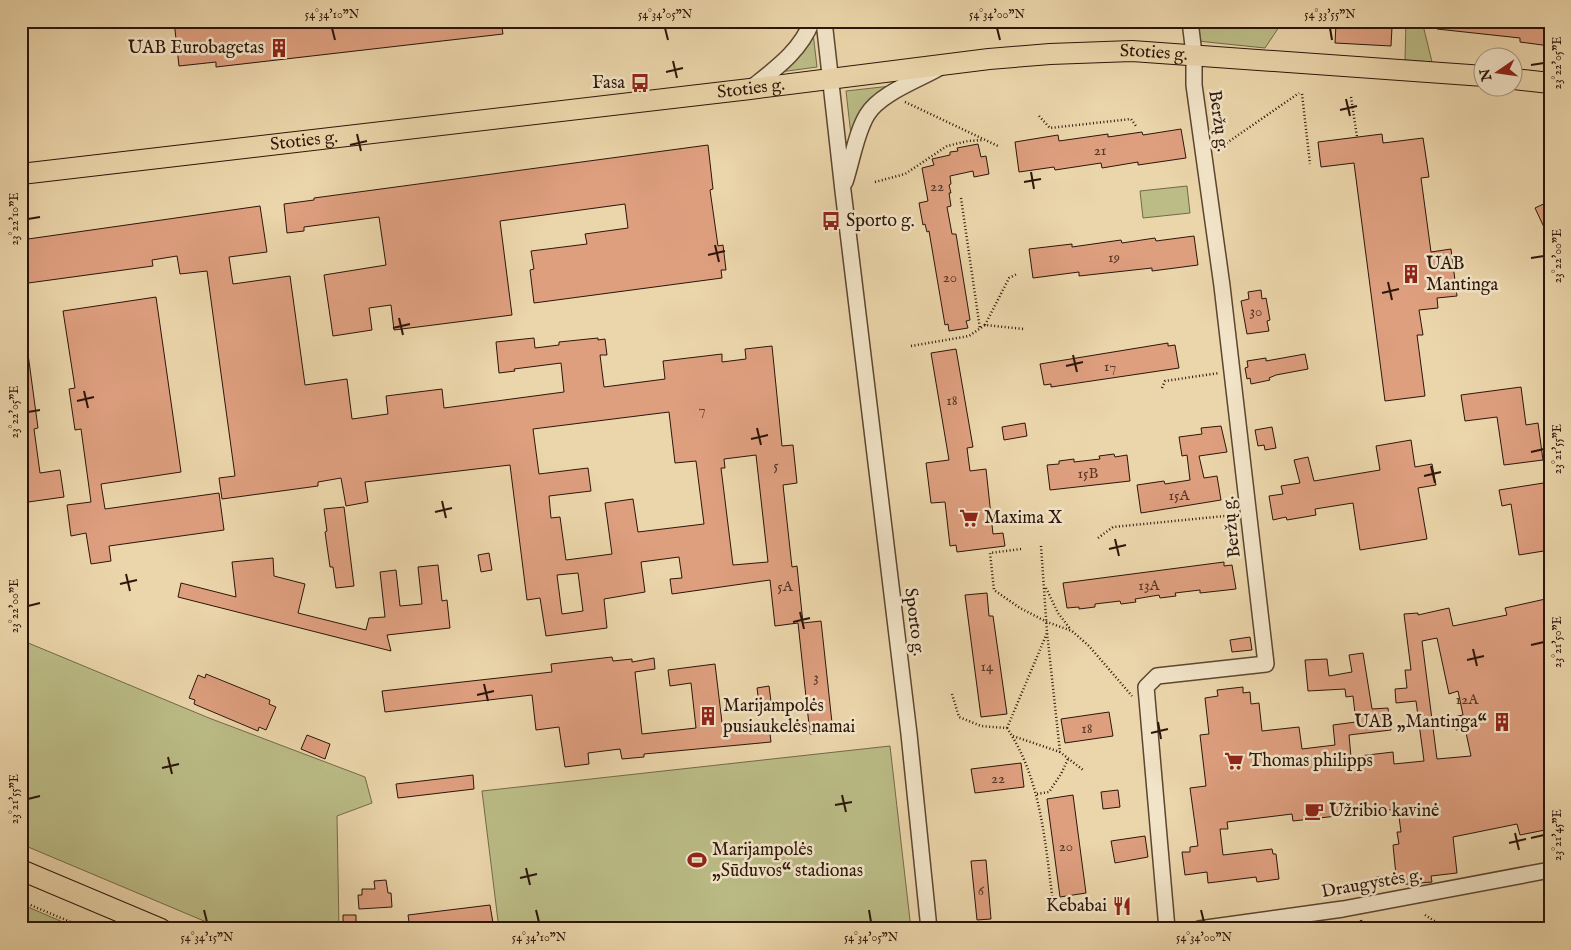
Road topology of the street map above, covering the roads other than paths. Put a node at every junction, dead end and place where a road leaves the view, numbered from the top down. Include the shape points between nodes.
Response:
1 (812, 21) edge
2 (824, 21) edge
3 (1190, 21) edge
4 (1194, 54) junction
5 (945, 65) junction
6 (1474, 75) edge
7 (832, 78) junction
8 (1524, 80) edge
9 (1550, 83) edge
10 (750, 89) junction
11 (21, 174) edge
12 (843, 190) junction
13 (21, 870) edge
14 (1550, 870) edge
15 (161, 929) edge
16 (929, 929) edge
17 (1168, 929) edge
18 (1199, 929) edge

1 - 10 street via 792,55
2 - 7 street, Sporto g.
3 - 4 street, Beržų g.
4 - 5 main road, Stoties g. via 1091,52
4 - 6 main road, Stoties g.
4 - 17 street, Beržų g. via 1194,85 1233,371 1266,664 1158,676 1146,687
5 - 7 main road, Stoties g.
5 - 12 street via 890,94 868,113
7 - 10 main road, Stoties g.
7 - 12 street, Sporto g.
8 - 9 main road
10 - 11 main road, Stoties g.
12 - 16 street, Sporto g. via 907,714
13 - 15 main road
14 - 18 street, Draugystės g. via 1343,909

